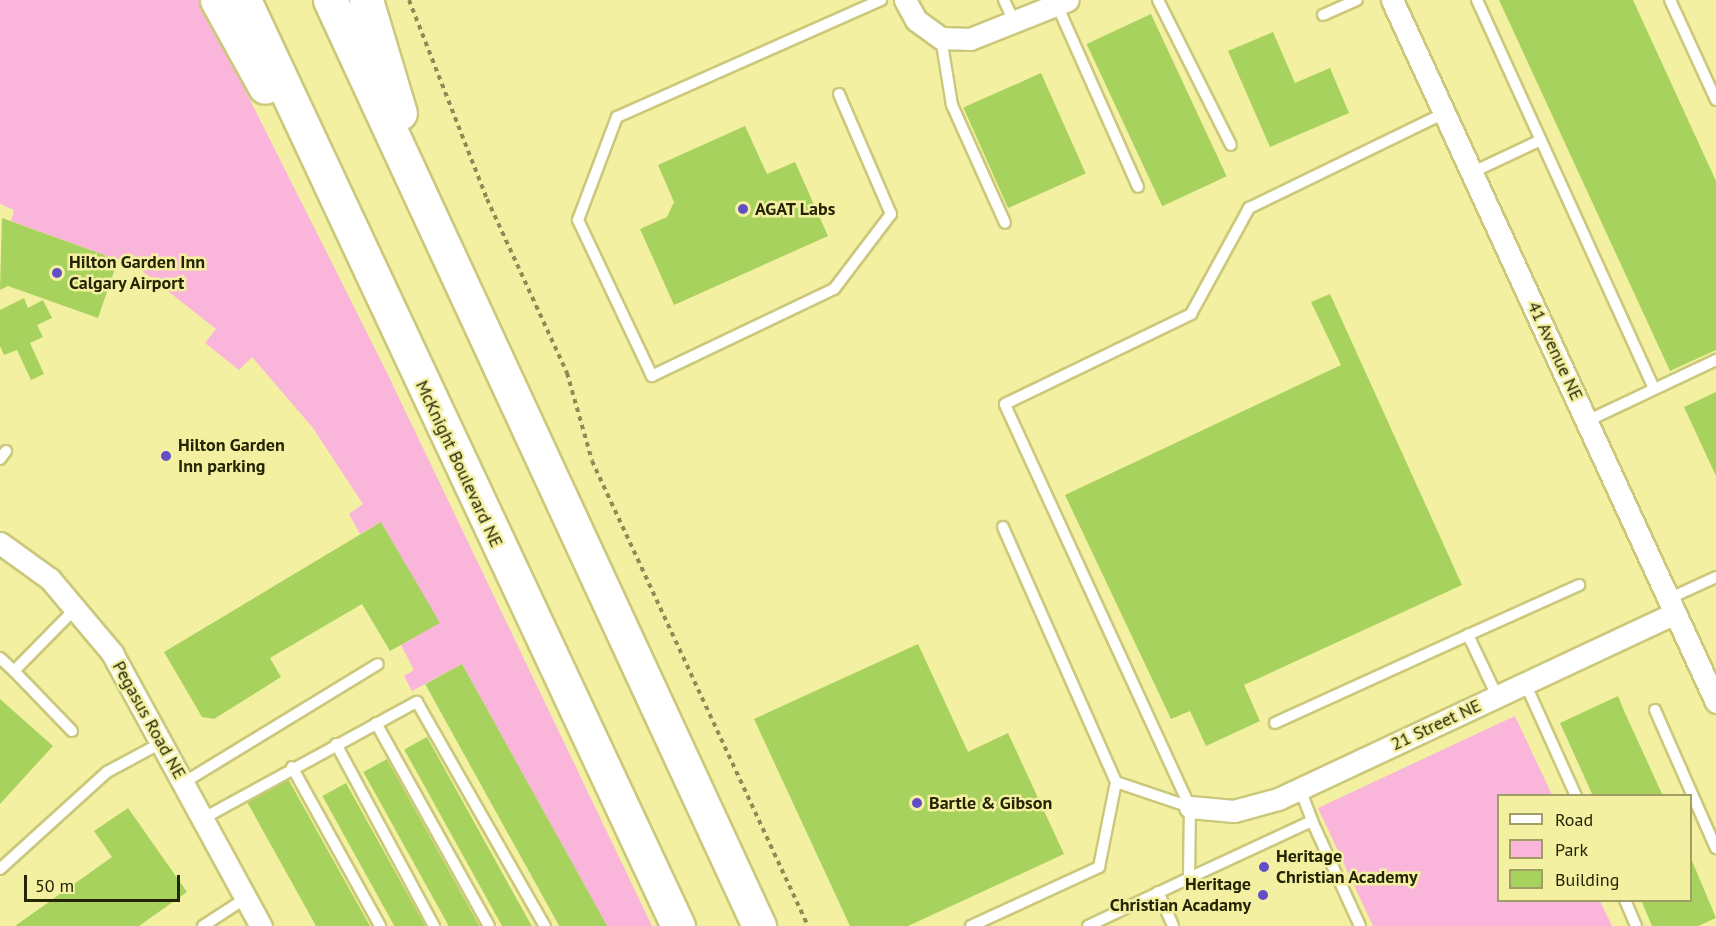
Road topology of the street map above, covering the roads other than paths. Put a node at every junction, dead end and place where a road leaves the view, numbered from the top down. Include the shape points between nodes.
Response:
1 (217, 0) edge
2 (244, 0) edge
3 (366, 0) edge
4 (881, 0) edge
5 (905, 0) edge
6 (1004, 0) edge
7 (1158, 0) edge
8 (1357, 0) edge
9 (1392, 0) edge
10 (1476, 0) edge
11 (1670, 0) edge
12 (1062, 3) edge
13 (332, 7) edge
14 (1323, 15) dead end
15 (1015, 24) junction
16 (941, 38) junction
17 (839, 94) dead end
18 (1716, 100) edge
19 (1445, 113) junction
20 (1540, 140) junction
21 (1231, 145) dead end
22 (1473, 172) junction
23 (416, 179) junction
24 (327, 183) junction
25 (1138, 187) dead end
26 (1005, 223) dead end
27 (1716, 360) edge
28 (1654, 389) junction
29 (1587, 421) junction
30 (1003, 527) dead end
31 (0, 543) edge
32 (1716, 577) edge
33 (1579, 585) dead end
34 (1672, 606) junction
35 (75, 609) junction
36 (1468, 635) junction
37 (0, 658) edge
38 (378, 664) dead end
39 (14, 671) junction
40 (1525, 683) junction
41 (1714, 692) edge
42 (1497, 696) junction
43 (1655, 710) dead end
44 (376, 723) junction
45 (1275, 723) dead end
46 (72, 730) dead end
47 (161, 743) junction
48 (336, 744) junction
49 (292, 767) junction
50 (1116, 782) junction
51 (183, 783) junction
52 (1300, 789) junction
53 (1576, 794) edge
54 (1190, 807) junction
55 (202, 819) junction
56 (1312, 820) junction
57 (1716, 848) edge
58 (0, 869) edge
59 (1189, 878) junction
60 (1158, 892) junction
61 (246, 898) junction
62 (1626, 902) edge
63 (203, 926) edge
64 (261, 926) edge
65 (380, 926) edge
66 (434, 926) edge
67 (489, 926) edge
68 (545, 926) edge
69 (678, 926) edge
70 (759, 926) edge
71 (971, 926) edge
72 (1088, 926) edge
73 (1173, 926) edge
74 (1360, 926) edge
75 (1636, 926) edge

1 - 24 main road via 241,49
2 - 24 main road, McKnight Boulevard NE
3 - 23 main road via 383,48
4 - 17 lane via 618,117 578,220 652,376 834,289 891,214
5 - 16 street via 916,20
6 - 15 lane
7 - 21 lane
8 - 14 lane
9 - 19 street, 41 Avenue NE
10 - 20 lane
11 - 18 lane
12 - 15 street
12 - 25 lane
13 - 23 main road
15 - 16 street via 970,39
16 - 26 lane via 952,105
19 - 22 street, 41 Avenue NE
19 - 54 lane via 1249,208 1191,314 1005,404
20 - 22 lane
20 - 28 lane
22 - 29 street, 41 Avenue NE
23 - 70 main road
24 - 69 main road, McKnight Boulevard NE
27 - 28 lane
28 - 29 lane
29 - 34 street, 41 Avenue NE
30 - 50 lane
31 - 35 street, Pegasus Road NE via 50,579
32 - 34 lane
33 - 36 lane
34 - 40 street, 21 Street NE
34 - 41 street, 41 Avenue NE
35 - 39 lane
35 - 47 street, Pegasus Road NE via 112,653
36 - 42 lane
36 - 45 lane
37 - 39 lane
38 - 51 lane
39 - 46 lane
40 - 42 street, 21 Street NE
40 - 53 lane
42 - 52 street, 21 Street NE
43 - 57 lane
44 - 48 lane
44 - 67 lane
44 - 68 lane via 417,702
47 - 51 street, Pegasus Road NE
47 - 58 lane via 107,772
48 - 49 lane
48 - 66 lane
49 - 55 lane
49 - 65 lane
50 - 54 lane
50 - 71 lane via 1099,867
51 - 55 street, Pegasus Road NE
52 - 54 street, 21 Street NE via 1234,811
52 - 56 lane
54 - 59 lane
55 - 61 street, Pegasus Road NE
56 - 59 lane
56 - 74 lane
59 - 60 lane
60 - 72 lane
60 - 73 lane
61 - 63 lane
61 - 64 street, Pegasus Road NE
62 - 75 lane

